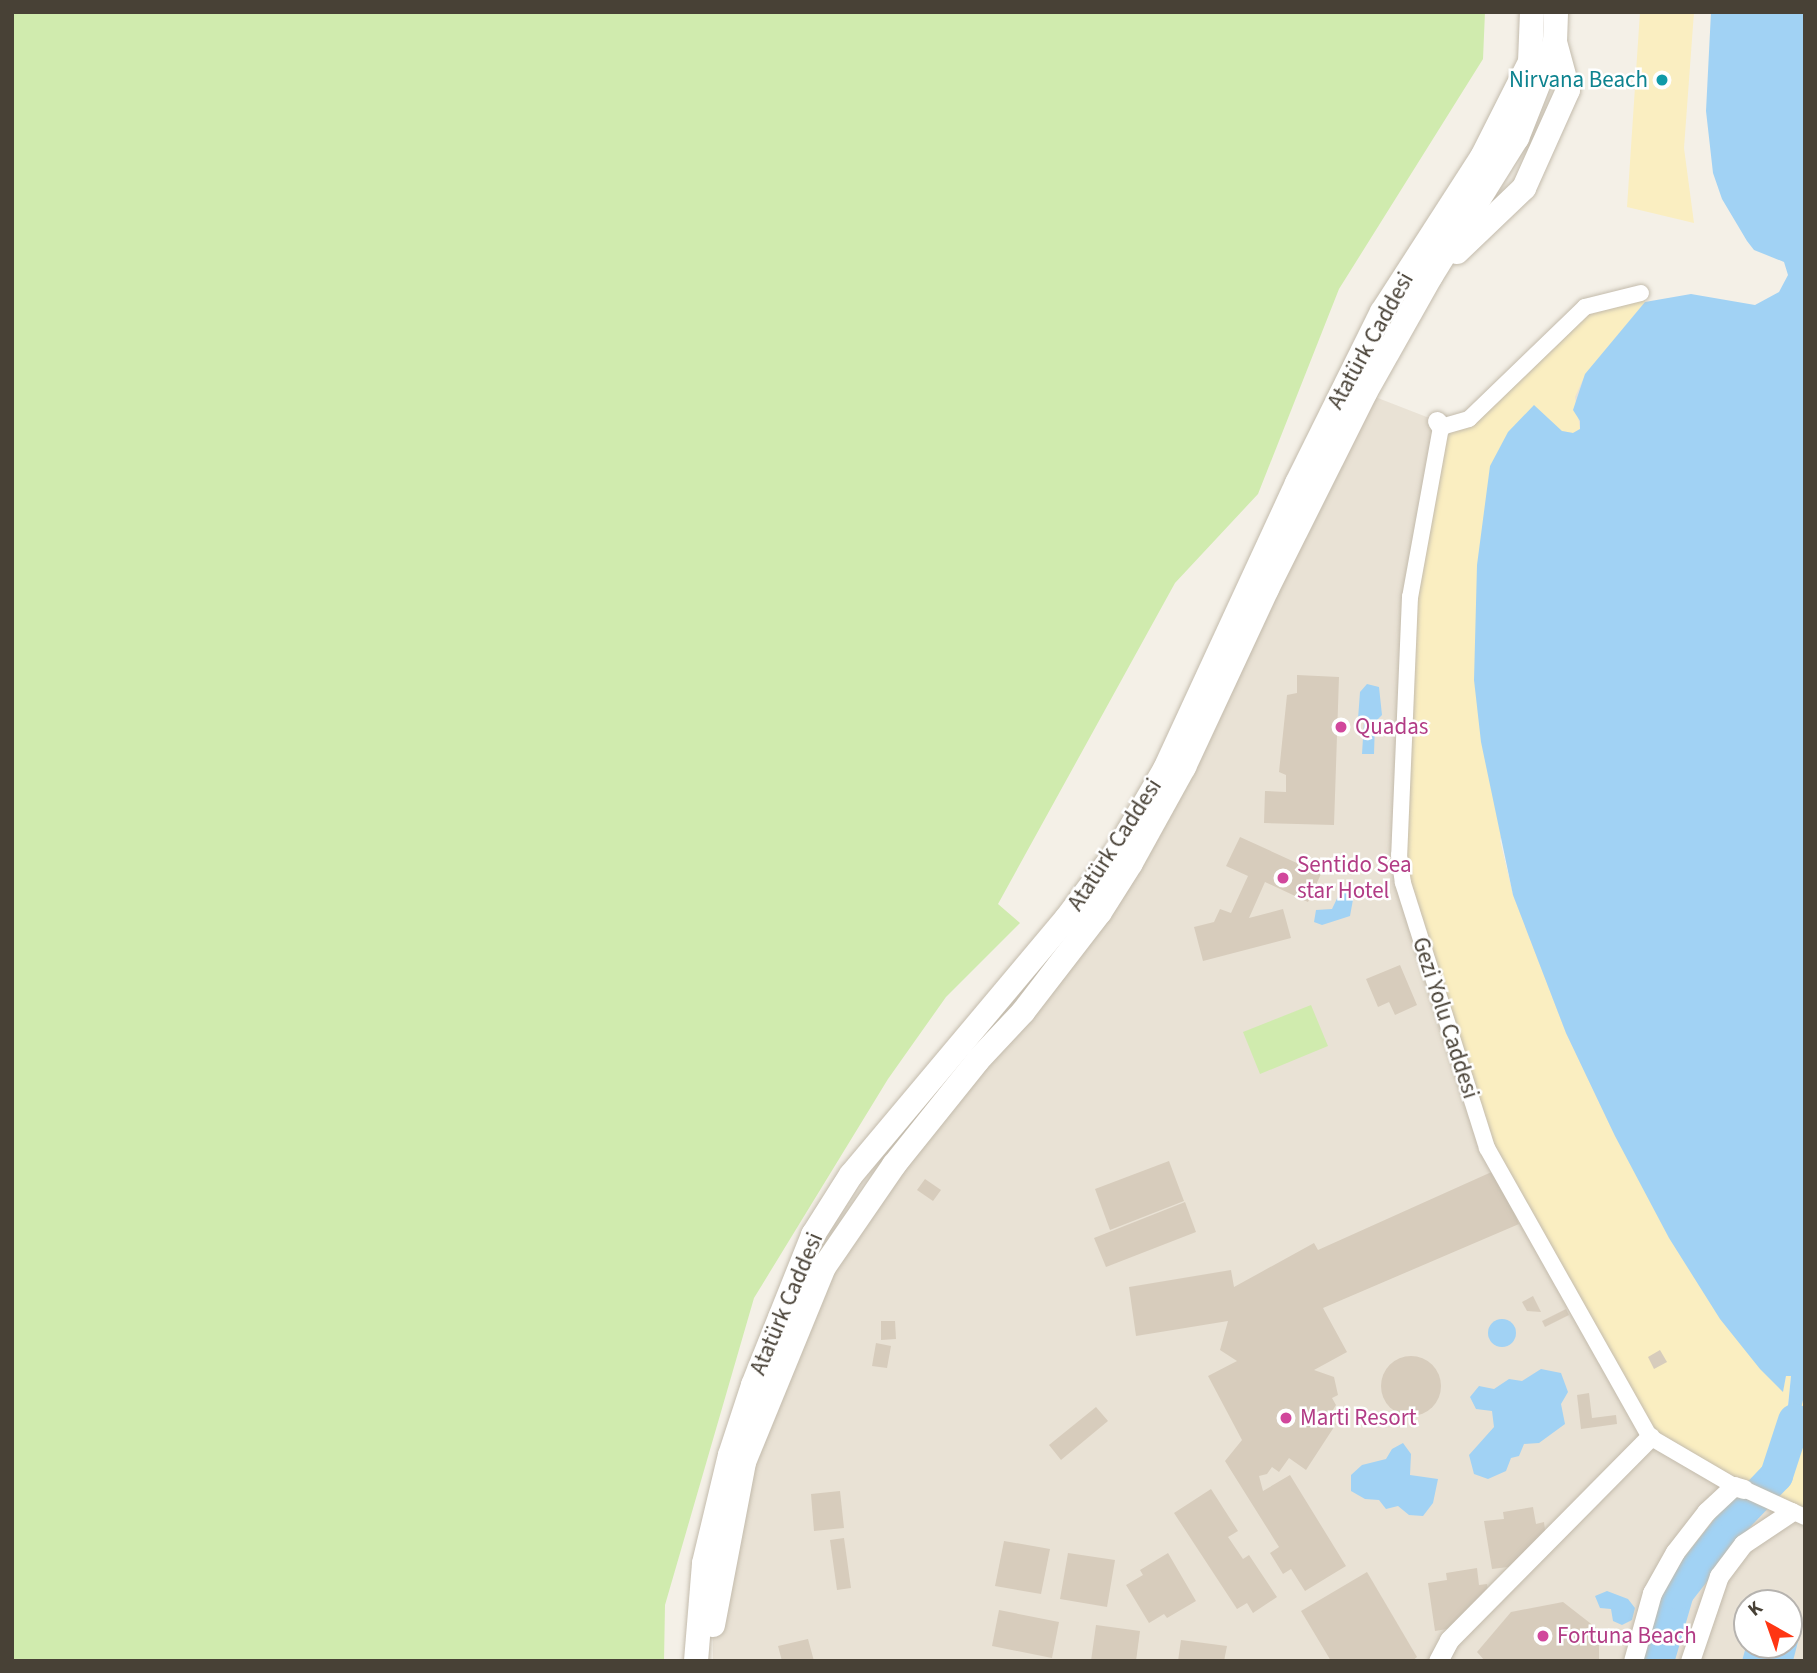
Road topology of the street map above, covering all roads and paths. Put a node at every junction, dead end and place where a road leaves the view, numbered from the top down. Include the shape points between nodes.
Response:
1 (1532, 12) edge
2 (1556, 12) edge
3 (1555, 42) junction
4 (1431, 276) junction
5 (1641, 293) dead end
6 (1650, 1437) junction
7 (1739, 1487) junction
8 (1790, 1510) edge
9 (696, 1661) edge
10 (713, 1661) edge
11 (1438, 1661) edge
12 (1633, 1661) edge
13 (1690, 1661) edge

1 - 9 street, Atatürk Caddesi via 1530,62 1482,158 1382,312 1165,769 1122,843 1066,919 850,1175 813,1236 730,1455 704,1563
2 - 3 street, Atatürk Caddesi
3 - 4 street, Atatürk Caddesi via 1517,138
3 - 4 street via 1568,90 1524,188
4 - 10 street, Atatürk Caddesi via 1365,393 1184,767 1131,863 1100,912 1023,1012 894,1165 824,1267 744,1462 713,1623
5 - 6 street, Gezi Yolu Caddesi via 1585,307 1469,419 1439,424 1410,597 1399,855 1403,883 1487,1148
6 - 7 street
6 - 11 street via 1449,1640
7 - 8 street
7 - 12 street via 1706,1512 1675,1552 1653,1593
8 - 13 street via 1743,1544 1719,1576

